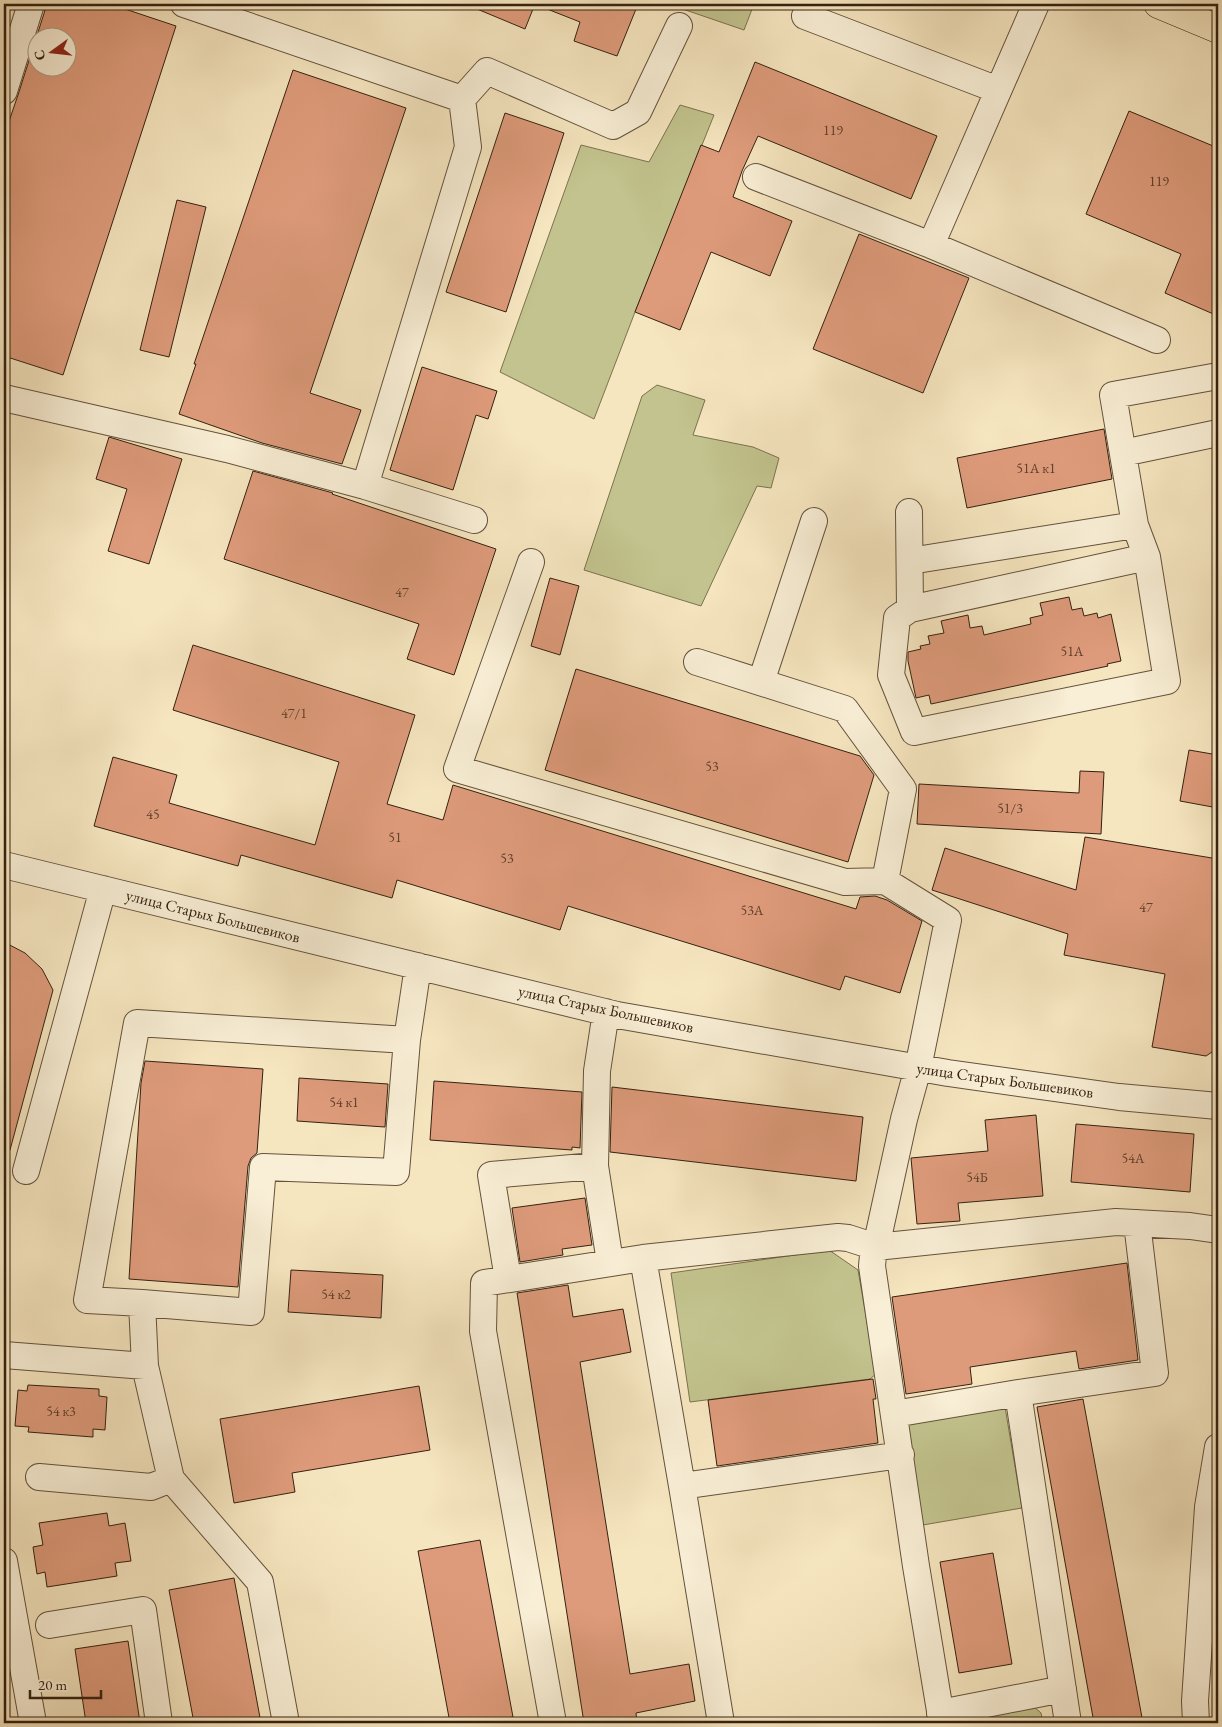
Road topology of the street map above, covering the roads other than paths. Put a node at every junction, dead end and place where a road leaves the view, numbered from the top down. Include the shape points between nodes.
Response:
1 (31, 4) edge
2 (184, 4) edge
3 (1036, 4) edge
4 (1158, 4) edge
5 (805, 16) dead end
6 (679, 26) dead end
7 (1218, 29) edge
8 (998, 90) junction
9 (4, 91) edge
10 (462, 99) junction
11 (756, 177) dead end
12 (931, 245) junction
13 (1157, 340) dead end
14 (1218, 376) edge
15 (4, 398) edge
16 (1218, 433) edge
17 (1123, 453) junction
18 (364, 486) junction
19 (909, 512) dead end
20 (474, 520) dead end
21 (814, 521) dead end
22 (1135, 525) junction
23 (1147, 558) junction
24 (910, 561) junction
25 (531, 562) dead end
26 (910, 609) junction
27 (697, 662) dead end
28 (761, 682) junction
29 (4, 865) edge
30 (885, 882) junction
31 (103, 889) junction
32 (418, 966) junction
33 (606, 1012) junction
34 (407, 1040) junction
35 (918, 1068) junction
36 (1218, 1106) edge
37 (595, 1166) junction
38 (26, 1171) dead end
39 (1137, 1223) junction
40 (1218, 1230) edge
41 (876, 1247) junction
42 (643, 1258) junction
43 (610, 1262) junction
44 (508, 1279) junction
45 (142, 1303) junction
46 (4, 1355) edge
47 (145, 1366) junction
48 (1018, 1393) junction
49 (894, 1414) junction
50 (1218, 1446) edge
51 (901, 1455) junction
52 (39, 1477) dead end
53 (171, 1479) junction
54 (682, 1486) junction
55 (4, 1562) edge
56 (49, 1625) dead end
57 (1063, 1689) junction
58 (941, 1718) edge
59 (33, 1723) edge
60 (159, 1723) edge
61 (286, 1723) edge
62 (553, 1723) edge
63 (720, 1723) edge
64 (1068, 1723) edge
65 (1196, 1723) edge

1 - 9 street
2 - 10 street
3 - 8 street
4 - 7 main road
5 - 8 street
6 - 10 street via 638,112 613,126 487,71
8 - 12 street
10 - 18 street via 468,147
11 - 12 street
12 - 13 street
14 - 17 street via 1113,395
15 - 18 street via 227,449
16 - 17 street
17 - 22 street
18 - 20 street
19 - 24 street
21 - 28 street
22 - 23 street
22 - 24 street
23 - 26 street
23 - 26 street via 1167,681 914,732 891,675 897,618
24 - 26 street
25 - 30 street via 457,769 845,882
27 - 28 street
28 - 30 street via 845,709 903,788
29 - 31 street, улица Старых Большевиков
30 - 35 street via 948,920
31 - 32 street, улица Старых Большевиков
31 - 38 street
32 - 33 street, улица Старых Большевиков
32 - 34 street
33 - 35 street, улица Старых Большевиков
33 - 37 street via 597,1071
34 - 45 street via 396,1172 264,1167 251,1312
34 - 45 street via 137,1023 87,1300
35 - 36 street, улица Старых Большевиков via 1119,1097
35 - 41 street
37 - 43 street
37 - 44 street via 491,1175
39 - 40 street
39 - 41 street via 1116,1222
39 - 48 street via 1155,1373
41 - 42 street via 838,1237
41 - 49 street via 872,1266
42 - 43 street
42 - 54 street
43 - 44 street
44 - 62 street via 484,1283 483,1330
45 - 47 street
46 - 47 street
47 - 53 street
48 - 49 street
48 - 57 street
49 - 51 street
50 - 65 street via 1208,1507
51 - 54 street
51 - 58 street
52 - 53 street via 151,1486
53 - 61 street via 260,1582
54 - 63 street
55 - 59 street
56 - 60 street via 143,1610
57 - 58 street
57 - 64 street

